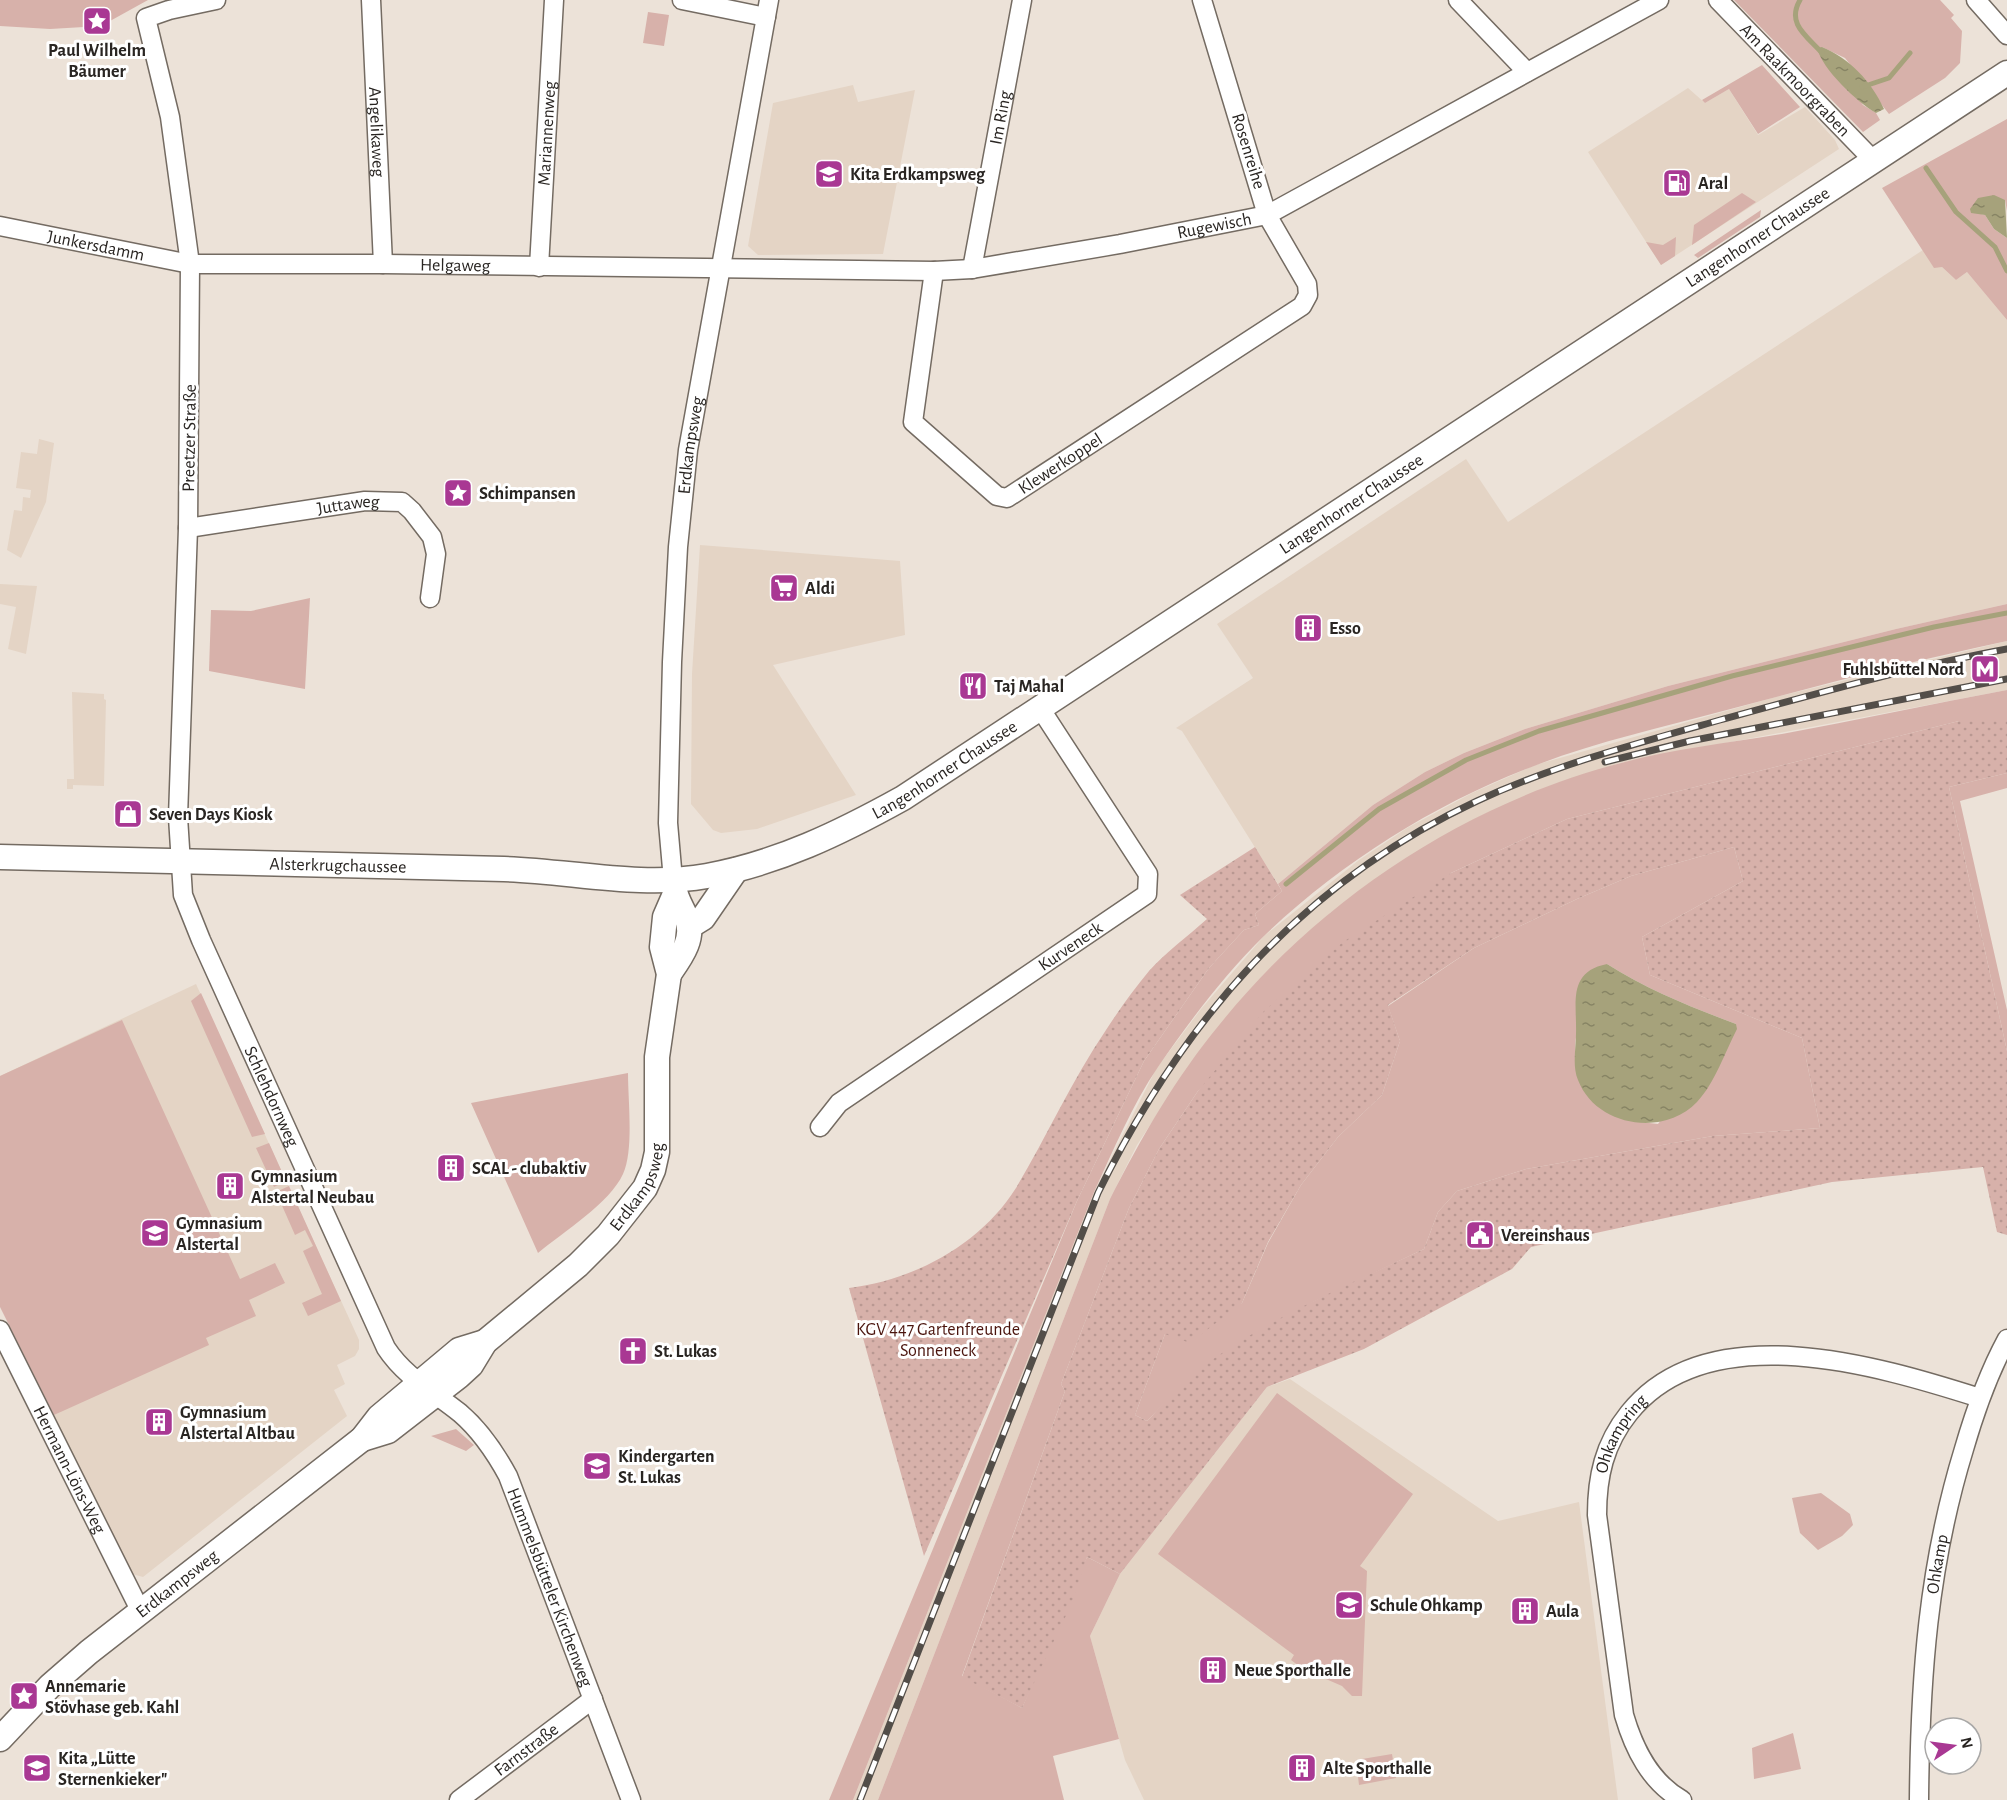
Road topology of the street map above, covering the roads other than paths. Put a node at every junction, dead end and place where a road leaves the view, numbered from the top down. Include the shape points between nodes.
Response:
1 (216, 0) edge
2 (371, 0) edge
3 (554, 0) edge
4 (682, 0) edge
5 (1022, 0) edge
6 (1202, 0) edge
7 (1458, 0) edge
8 (1659, 0) edge
9 (1718, 0) edge
10 (1976, 0) edge
11 (767, 9) edge
12 (2007, 35) edge
13 (1527, 72) junction
14 (2007, 74) edge
15 (1873, 160) junction
16 (1268, 215) junction
17 (0, 226) edge
18 (190, 264) junction
19 (383, 264) junction
20 (539, 267) junction
21 (972, 269) junction
22 (719, 270) junction
23 (934, 271) junction
24 (1308, 295) joint
25 (188, 528) junction
26 (430, 598) dead end
27 (1040, 708) junction
28 (0, 857) edge
29 (180, 862) junction
30 (736, 870) junction
31 (674, 887) junction
32 (690, 926) junction
33 (669, 974) junction
34 (820, 1127) dead end
35 (0, 1330) edge
36 (2007, 1339) edge
37 (428, 1390) junction
38 (1980, 1398) junction
39 (140, 1610) junction
40 (593, 1699) junction
41 (0, 1739) edge
42 (459, 1800) edge
43 (631, 1800) edge
44 (1682, 1800) edge
45 (1919, 1800) edge

1 - 18 street, Preetzer Straße via 146,18 170,117
2 - 19 street, Angelikaweg
3 - 20 street, Mariannenweg
4 - 11 street
5 - 21 street, Im Ring
6 - 16 street, Rosenreihe
7 - 13 street
8 - 13 street, Rugewisch
9 - 15 street, Am Raakmoorgraben
10 - 12 street
11 - 22 street, Erdkampsweg
13 - 16 street, Rugewisch
14 - 15 main road, Langenhorner Chaussee
15 - 27 main road, Langenhorner Chaussee
16 - 21 street, Rugewisch
16 - 24 street, Rosenreihe via 1304,278
17 - 18 street, Junkersdamm
18 - 19 street, Helgaweg
18 - 25 street, Preetzer Straße
19 - 20 street, Helgaweg
20 - 22 street, Helgaweg
21 - 23 street, Rugewisch
22 - 23 street, Rugewisch
22 - 31 street, Erdkampsweg via 688,450 678,547 668,824
23 - 24 street, Klewerkoppel via 913,422 997,496 1007,498 1302,306
25 - 26 street, Juttaweg via 365,501 402,502 432,537 436,554
25 - 29 street, Preetzer Straße via 178,817
27 - 30 main road, Langenhorner Chaussee via 903,798 852,826 795,852
27 - 34 street, Kurveneck via 1148,874 1147,894 839,1103
28 - 29 main road, Alsterkrugchaussee
29 - 31 main road, Alsterkrugchaussee via 523,870
29 - 37 street, Schlehdornweg via 183,895 191,918 386,1348
30 - 31 main road, Langenhorner Chaussee
30 - 32 main road via 703,918
31 - 32 main road, Erdkampsweg
31 - 33 main road, Erdkampsweg via 662,947
32 - 33 main road, Erdkampsweg via 684,951
33 - 37 main road, Erdkampsweg via 657,1057 657,1152 645,1188 578,1265 485,1342 459,1350
35 - 39 street, Hermann-Löns-Weg
36 - 38 street, Ohkamp
37 - 39 main road, Erdkampsweg via 379,1417 362,1439
37 - 40 street, Hummelsbütteler Kirchenweg via 475,1428 501,1464
38 - 44 street, Ohkampring via 1913,1377 1851,1364 1785,1356 1750,1357 1685,1370 1639,1401 1620,1425 1600,1469 1597,1486 1624,1716 1631,1740 1650,1772
38 - 45 street, Ohkamp via 1950,1496 1930,1595 1922,1677
39 - 41 main road, Erdkampsweg via 50,1686
40 - 42 street, Farnstraße
40 - 43 street, Hummelsbütteler Kirchenweg

